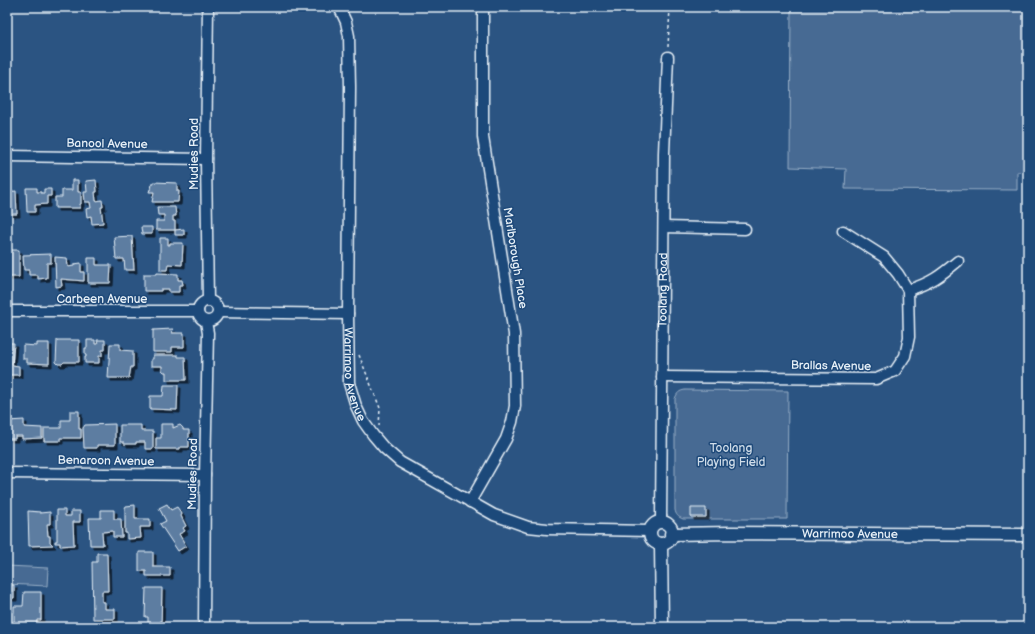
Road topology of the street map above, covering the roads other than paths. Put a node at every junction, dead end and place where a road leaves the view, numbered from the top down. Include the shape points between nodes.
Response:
1 (208, 7) edge
2 (339, 7) edge
3 (482, 7) edge
4 (668, 57) road end
5 (7, 156) edge
6 (206, 159) junction
7 (664, 227) junction
8 (745, 229) dead end
9 (843, 231) dead end
10 (958, 261) dead end
11 (908, 290) junction
12 (208, 301) junction
13 (7, 311) edge
14 (198, 311) junction
15 (219, 312) junction
16 (348, 314) junction
17 (206, 322) junction
18 (662, 377) junction
19 (7, 473) edge
20 (205, 475) junction
21 (470, 502) junction
22 (661, 522) junction
23 (650, 532) junction
24 (671, 534) junction
25 (1028, 535) edge
26 (661, 544) junction
27 (204, 627) edge
28 (662, 627) edge

1 - 6 street, Mudies Road
2 - 16 street, Warrimoo Avenue via 349,36
3 - 21 street, Marlborough Place via 482,137 514,334 515,406 506,439
4 - 7 street, Toolang Road
5 - 6 street, Banool Avenue
6 - 12 street, Mudies Road
7 - 8 street
7 - 18 street, Toolang Road
9 - 11 street via 884,257
10 - 11 street via 936,279
11 - 18 street, Brallas Avenue via 909,337 905,356 895,371 876,379
12 - 14 street via 202,303
12 - 15 street via 216,305
13 - 14 street, Carbeen Avenue
14 - 17 street via 200,318
15 - 16 street
15 - 17 street via 216,318
16 - 21 street, Warrimoo Avenue via 349,384 363,421 384,448 400,462
17 - 20 street, Mudies Road via 208,333
18 - 22 street, Toolang Road
19 - 20 street, Benaroon Avenue
20 - 27 street, Mudies Road
21 - 23 street, Warrimoo Avenue via 494,515 528,527 547,530
22 - 23 street via 653,525
22 - 24 street via 671,528
23 - 26 street via 654,541
24 - 25 street, Warrimoo Avenue
24 - 26 street via 670,539
26 - 28 street

